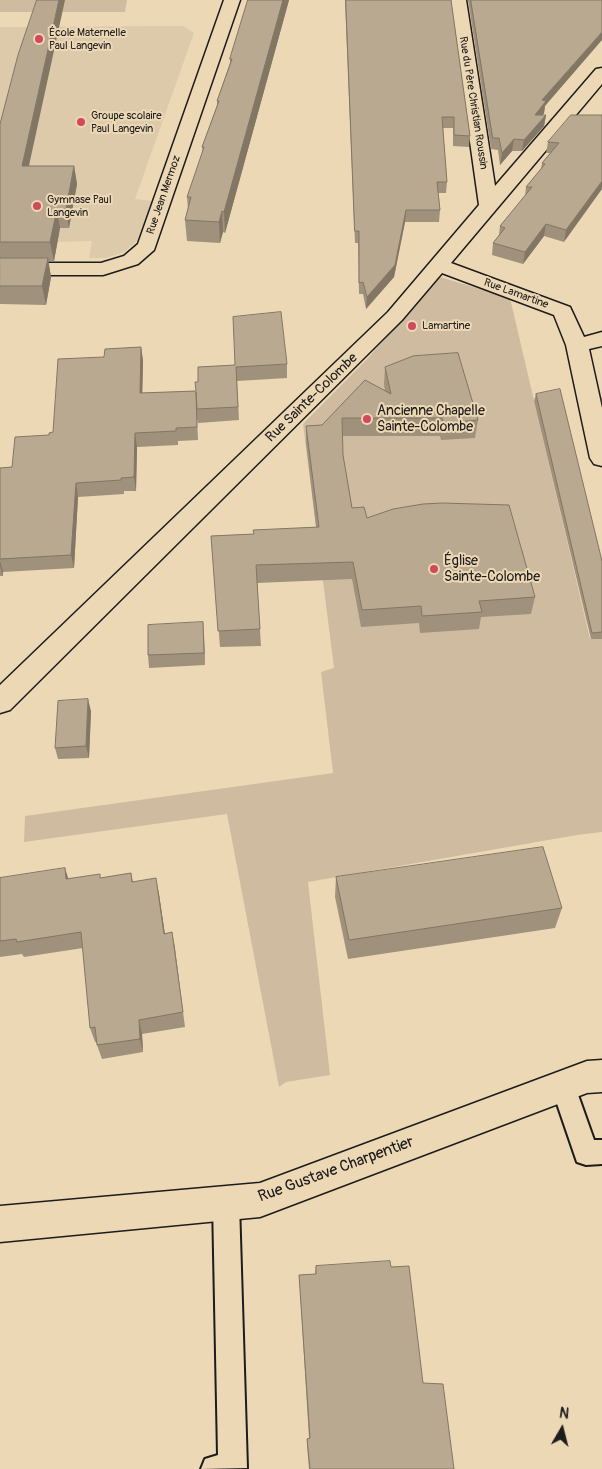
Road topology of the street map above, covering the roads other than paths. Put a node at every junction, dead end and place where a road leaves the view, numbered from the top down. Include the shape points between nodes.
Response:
1 (232, 0) edge
2 (458, 0) edge
3 (602, 73) edge
4 (489, 206) junction
5 (439, 265) junction
6 (0, 269) edge
7 (602, 339) edge
8 (576, 345) junction
9 (597, 417) edge
10 (602, 458) edge
11 (0, 702) edge
12 (602, 1076) edge
13 (563, 1086) junction
14 (602, 1152) edge
15 (226, 1203) junction
16 (0, 1224) edge
17 (215, 1469) edge

1 - 6 street, Rue Jean Mermoz via 146,246 131,260 103,269
2 - 4 street, Rue du Père Christian Roussin
3 - 4 street, Rue Sainte-Colombe
4 - 5 street, Rue Sainte-Colombe
5 - 8 street, Rue Lamartine via 563,312
5 - 11 street, Rue Sainte-Colombe via 357,354
7 - 8 street
8 - 9 street, Rue Lamartine
9 - 10 street, Rue Lamartine
12 - 13 street, Rue Gustave Charpentier via 587,1077
13 - 14 lane via 586,1153
13 - 15 street, Rue Gustave Charpentier via 260,1200
15 - 16 street, Rue Gustave Charpentier
15 - 17 lane via 233,1468

